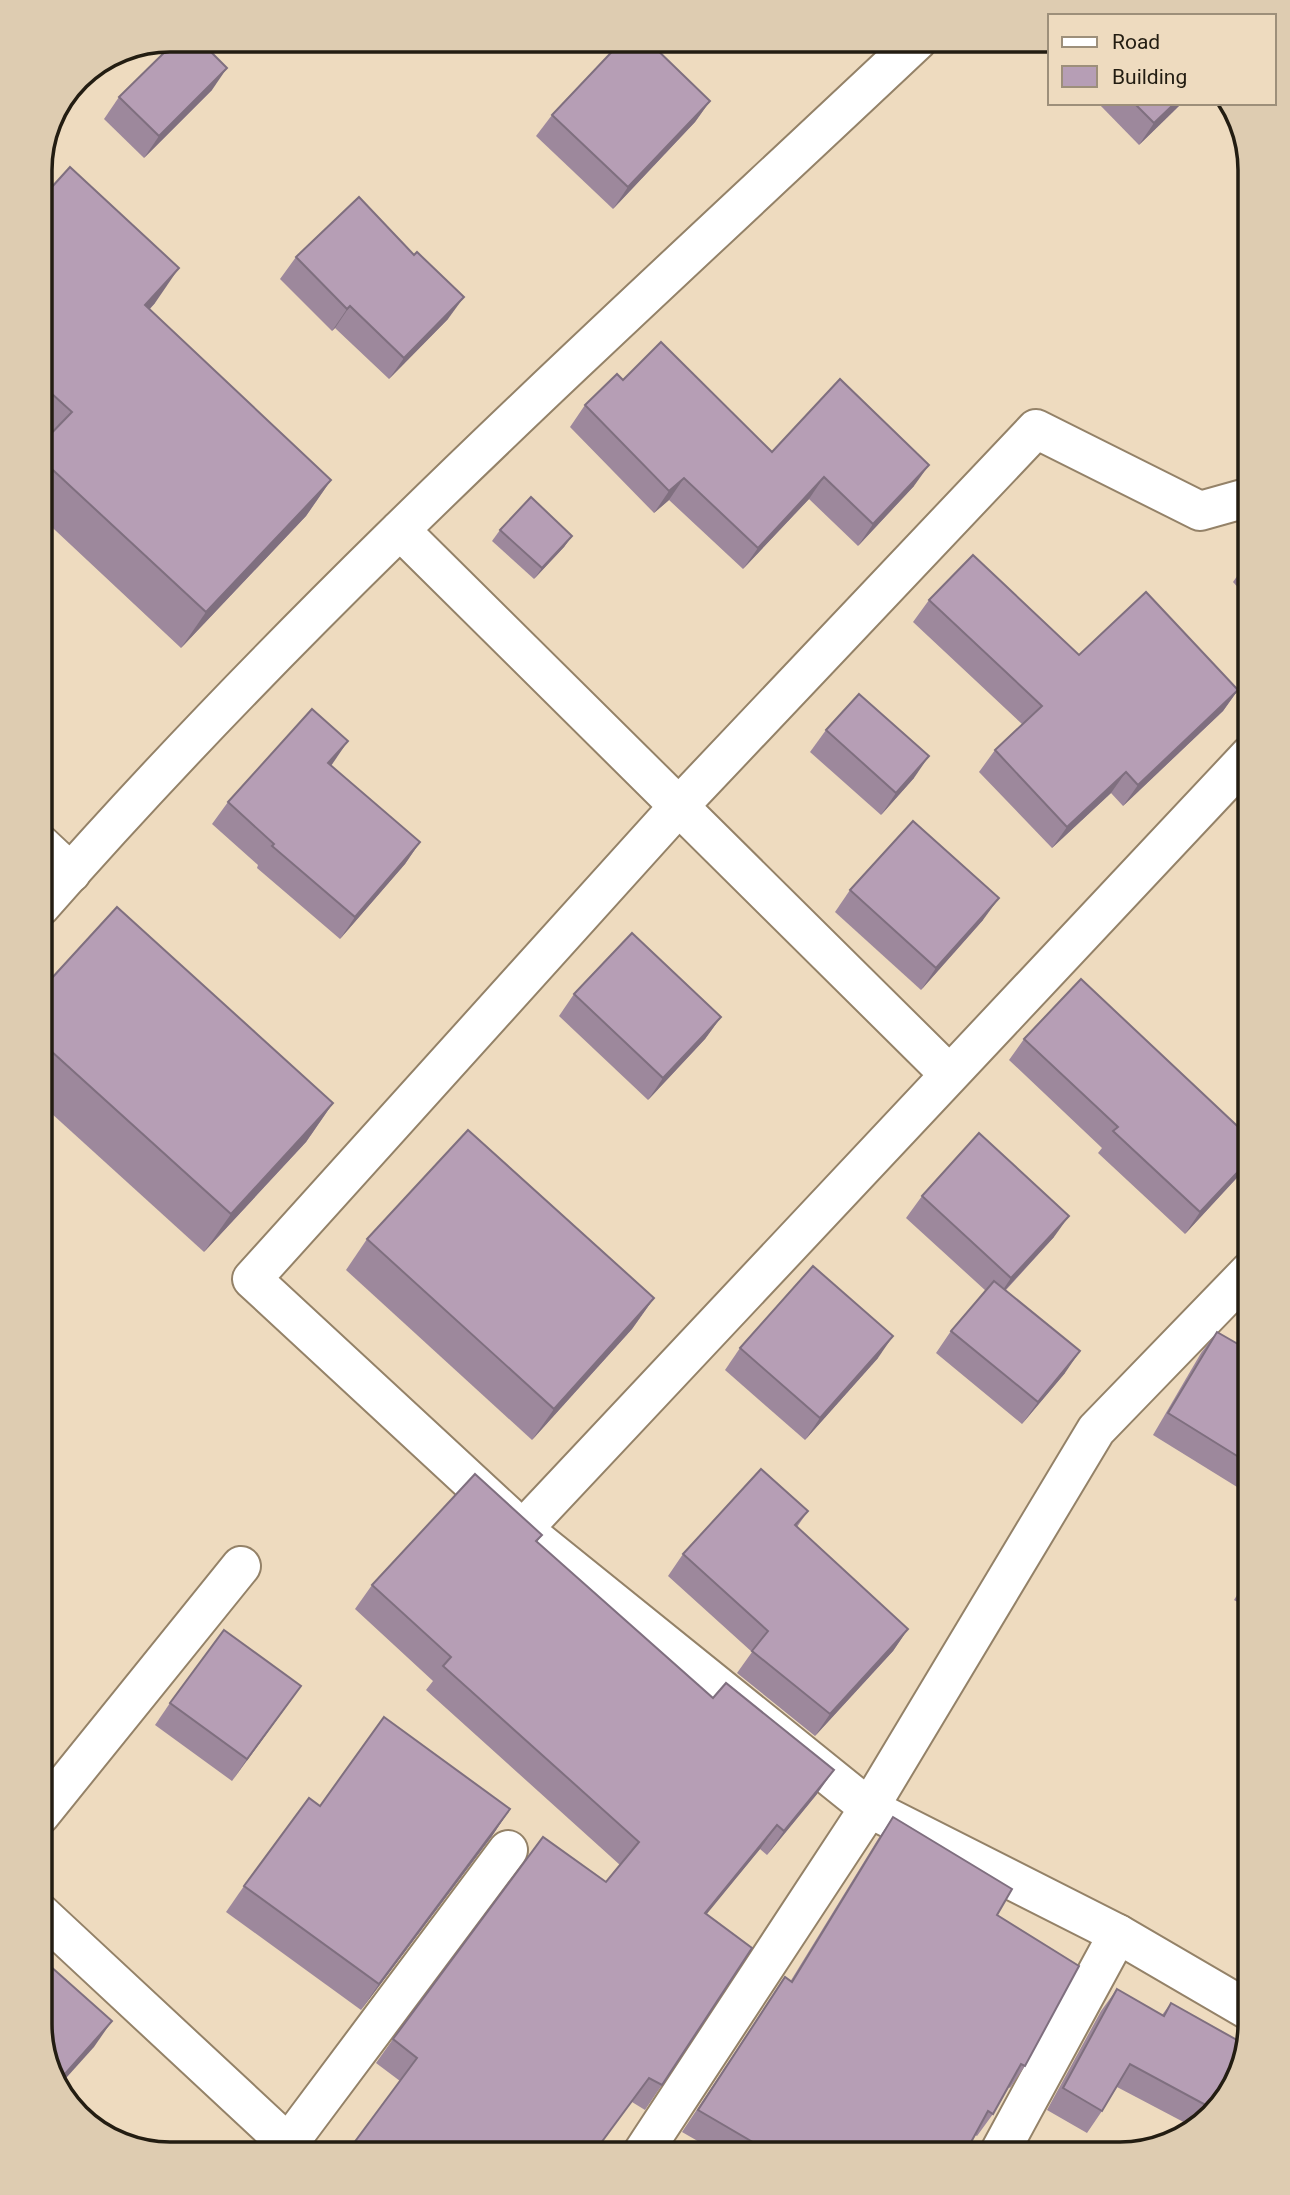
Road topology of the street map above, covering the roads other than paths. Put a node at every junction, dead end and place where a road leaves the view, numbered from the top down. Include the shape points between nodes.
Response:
1 (905, 53) edge
2 (1238, 500) edge
3 (400, 530) junction
4 (1238, 768) edge
5 (679, 806) junction
6 (53, 856) edge
7 (71, 873) junction
8 (53, 893) edge
9 (949, 1074) junction
10 (1238, 1283) edge
11 (523, 1529) junction
12 (241, 1566) dead end
13 (52, 1800) edge
14 (869, 1808) junction
15 (508, 1850) dead end
16 (52, 1924) edge
17 (1118, 1934) junction
18 (1238, 2004) edge
19 (286, 2142) edge
20 (299, 2142) edge
21 (650, 2142) edge
22 (1005, 2142) edge

1 - 3 street
2 - 5 street via 1200,511 1037,429
3 - 5 street
3 - 7 street via 132,804
4 - 9 street
5 - 9 street
5 - 11 street via 252,1279
6 - 7 street
7 - 8 street
9 - 11 street
10 - 14 street via 1096,1430
11 - 14 street
12 - 13 street
14 - 17 street
14 - 21 street
15 - 20 street
16 - 19 street
17 - 18 street
17 - 22 street

